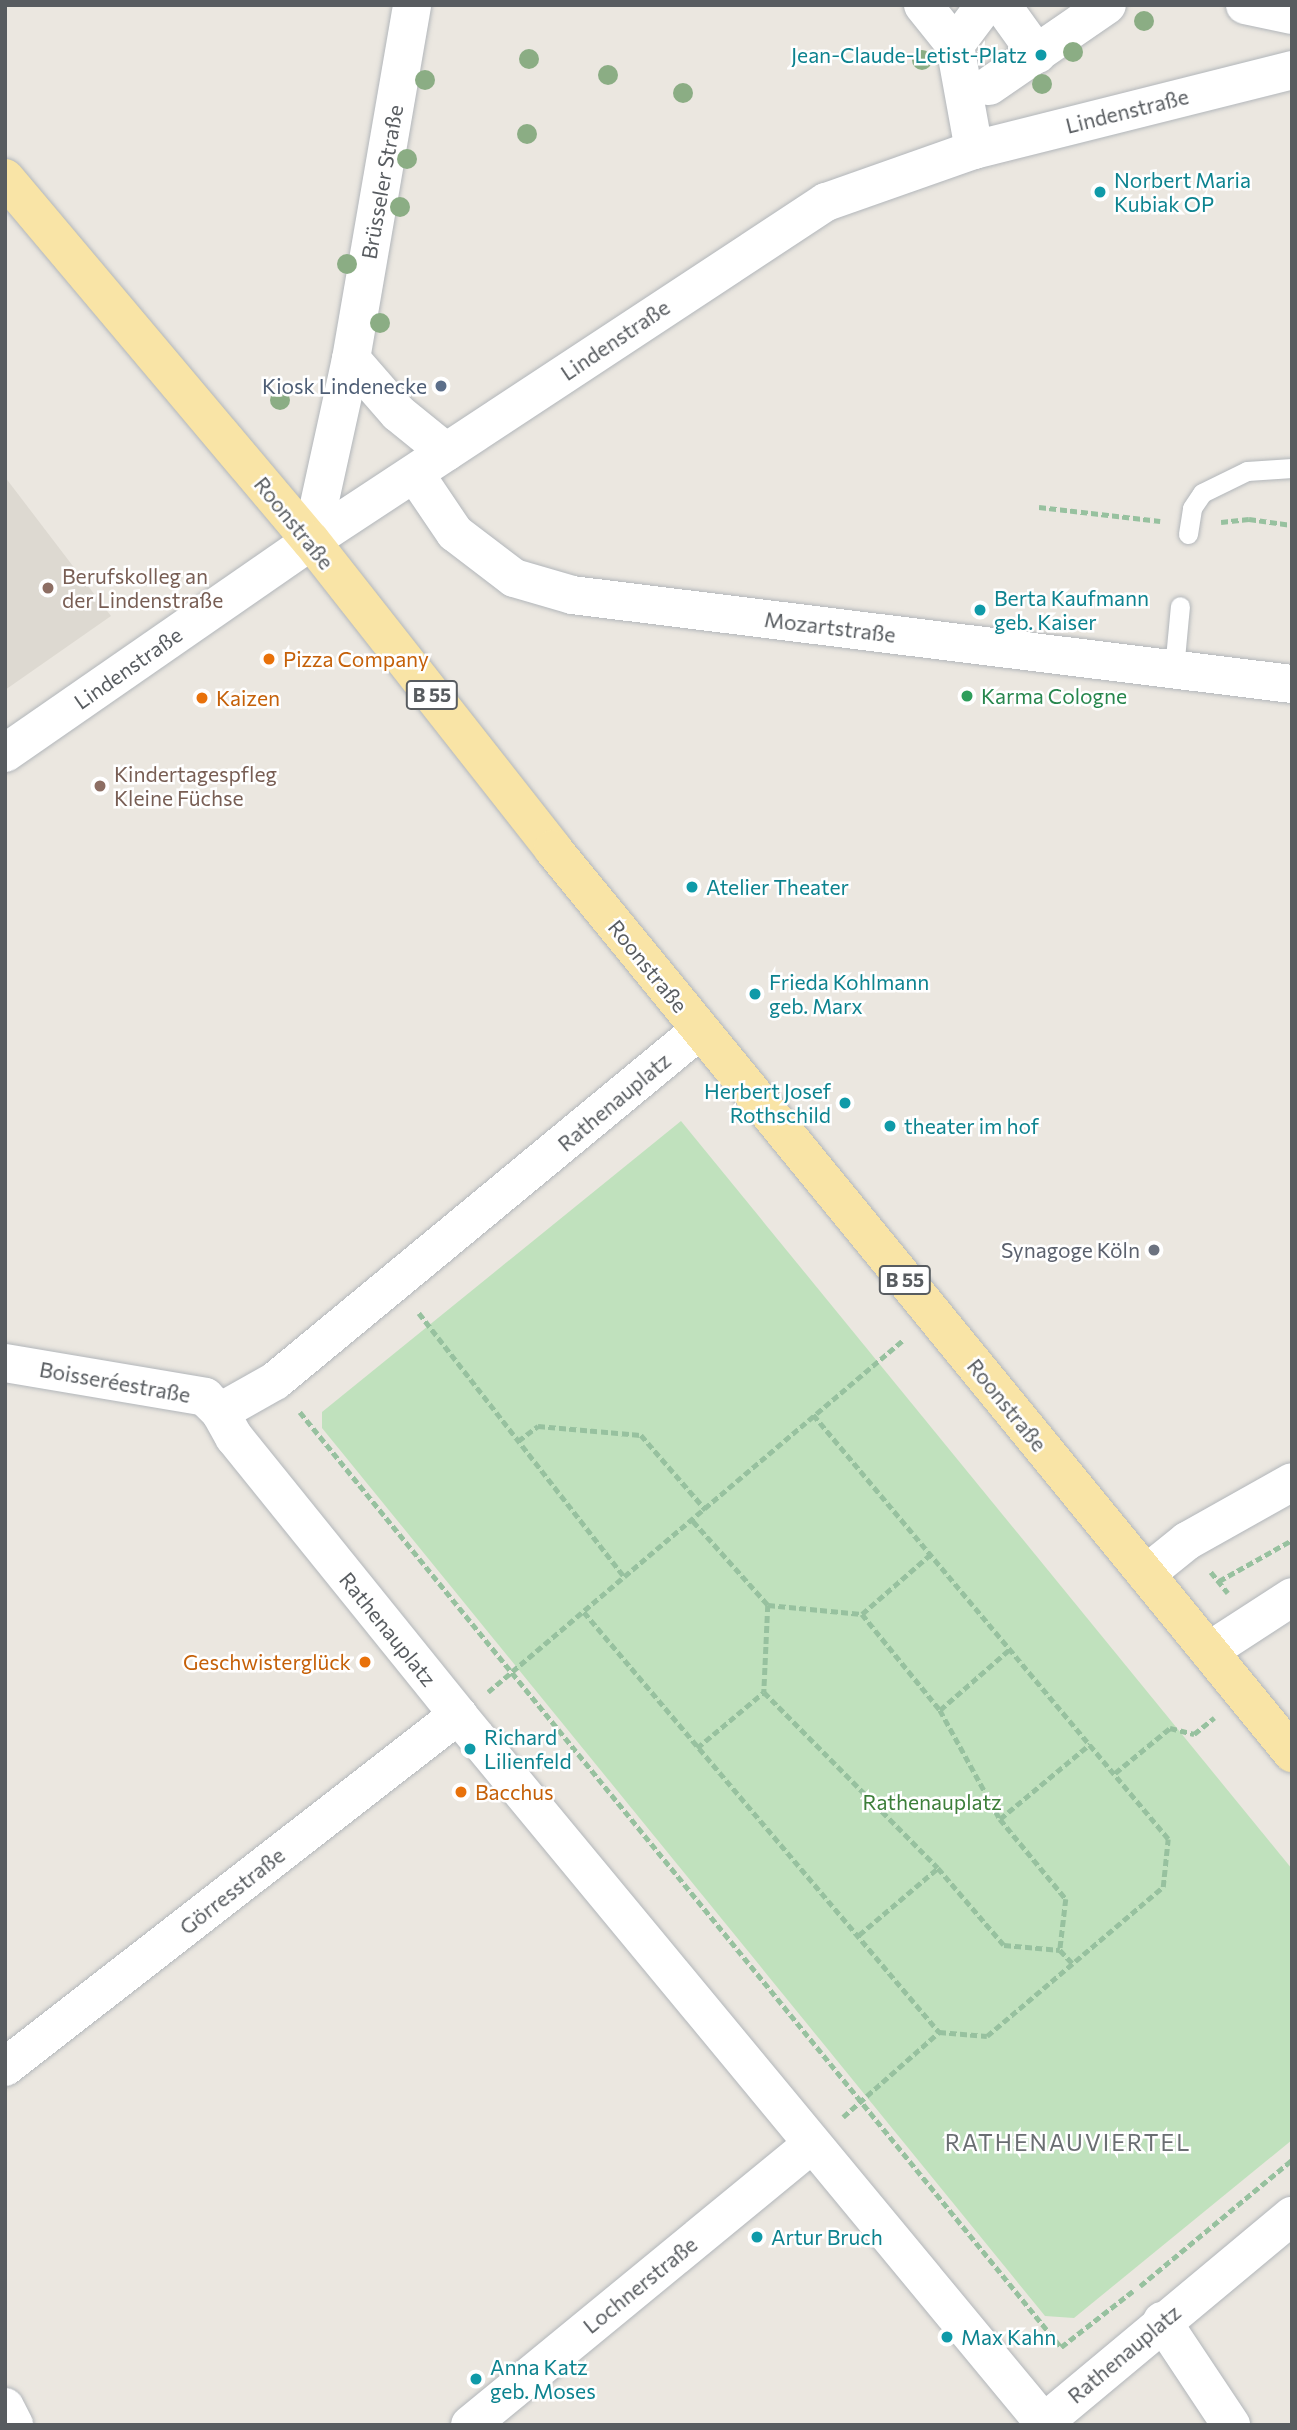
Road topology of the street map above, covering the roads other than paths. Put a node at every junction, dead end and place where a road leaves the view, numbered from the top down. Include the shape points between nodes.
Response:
1 (412, 5) edge
2 (923, 5) edge
3 (1107, 5) edge
4 (1245, 5) edge
5 (994, 7) edge
6 (1292, 15) edge
7 (955, 45) junction
8 (1037, 54) junction
9 (1292, 70) edge
10 (989, 86) dead end
11 (974, 150) junction
12 (5, 178) edge
13 (351, 359) junction
14 (446, 452) junction
15 (1292, 468) edge
16 (415, 474) junction
17 (1188, 534) dead end
18 (311, 541) junction
19 (1180, 606) dead end
20 (1174, 669) junction
21 (1292, 684) edge
22 (5, 752) edge
23 (700, 1030) junction
24 (5, 1363) edge
25 (220, 1412) junction
26 (1292, 1482) edge
27 (1146, 1574) junction
28 (1292, 1597) edge
29 (1209, 1651) junction
30 (458, 1716) junction
31 (1292, 1753) edge
32 (5, 2067) edge
33 (811, 2145) junction
34 (1292, 2216) edge
35 (1162, 2321) junction
36 (5, 2407) edge
37 (1042, 2423) edge
38 (14, 2425) edge
39 (470, 2425) edge
40 (1231, 2425) edge

1 - 13 street, Brüsseler Straße
2 - 7 street
3 - 8 street
4 - 6 street
5 - 7 street
5 - 8 street
7 - 11 street
8 - 10 street
9 - 11 street, Lindenstraße
11 - 14 street, Lindenstraße via 826,202
12 - 18 main road, Roonstraße / B 55
13 - 14 street via 398,413
13 - 18 street, Brüsseler Straße
14 - 16 street, Lindenstraße
15 - 17 lane via 1247,471 1202,493 1192,508
16 - 18 street, Lindenstraße
16 - 20 street, Mozartstraße via 455,533 514,578 572,595
18 - 22 street, Lindenstraße
18 - 23 main road, Roonstraße / B 55
19 - 20 lane
20 - 21 street, Mozartstraße
23 - 25 street, Rathenauplatz via 397,1285 275,1381
23 - 27 main road, Roonstraße / B 55
24 - 25 street, Boisseréestraße via 205,1397
25 - 30 street, Rathenauplatz via 233,1437
26 - 27 street via 1187,1541
27 - 29 main road, Roonstraße / B 55
28 - 29 street
29 - 31 main road, Roonstraße / B 55
30 - 32 street, Görresstraße
30 - 33 street, Rathenauplatz
33 - 37 street, Rathenauplatz
33 - 39 street, Lochnerstraße
34 - 35 street, Rathenauplatz
35 - 37 street, Rathenauplatz
35 - 40 street
36 - 38 street

